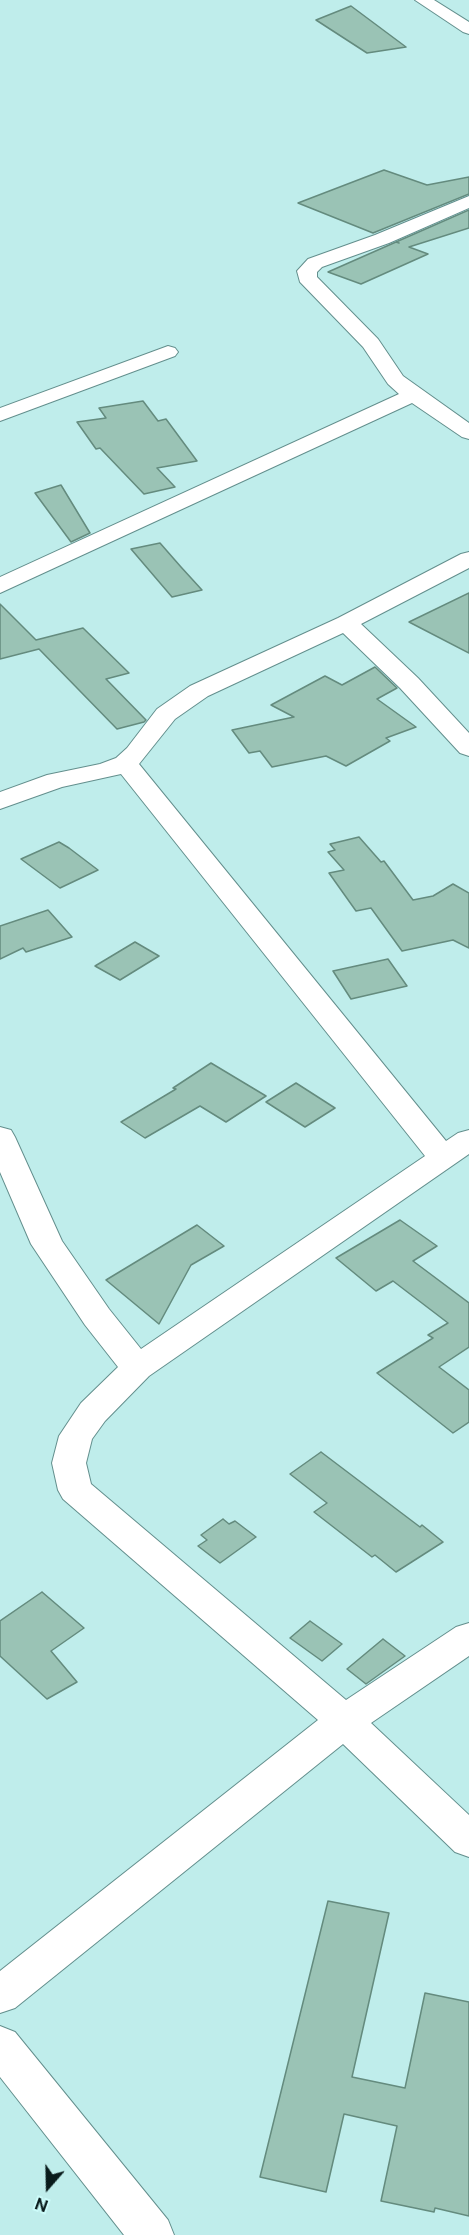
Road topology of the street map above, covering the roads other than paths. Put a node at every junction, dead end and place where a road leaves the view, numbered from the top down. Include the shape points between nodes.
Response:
1 (423, 0) edge
2 (469, 29) edge
3 (469, 201) edge
4 (168, 352) dead end
5 (413, 395) junction
6 (0, 415) edge
7 (469, 433) edge
8 (469, 559) edge
9 (0, 586) edge
10 (346, 623) junction
11 (469, 748) edge
12 (125, 763) junction
13 (0, 801) edge
14 (0, 1137) edge
15 (455, 1148) edge
16 (138, 1368) junction
17 (469, 1637) edge
18 (344, 1721) junction
19 (469, 1840) edge
20 (0, 1995) edge
21 (0, 2045) edge
22 (152, 2235) edge

1 - 2 street
3 - 5 street via 382,239 331,256 307,271 307,278 371,344 395,380
4 - 6 street
5 - 7 street
5 - 9 street
8 - 10 street
10 - 11 street
10 - 12 street via 199,690 166,714
12 - 13 street via 106,771 56,780
12 - 15 street
14 - 16 street via 47,1244
15 - 16 street
16 - 18 street via 93,1412 76,1436 69,1463 75,1490
17 - 18 street
18 - 19 street
18 - 20 street
21 - 22 street

